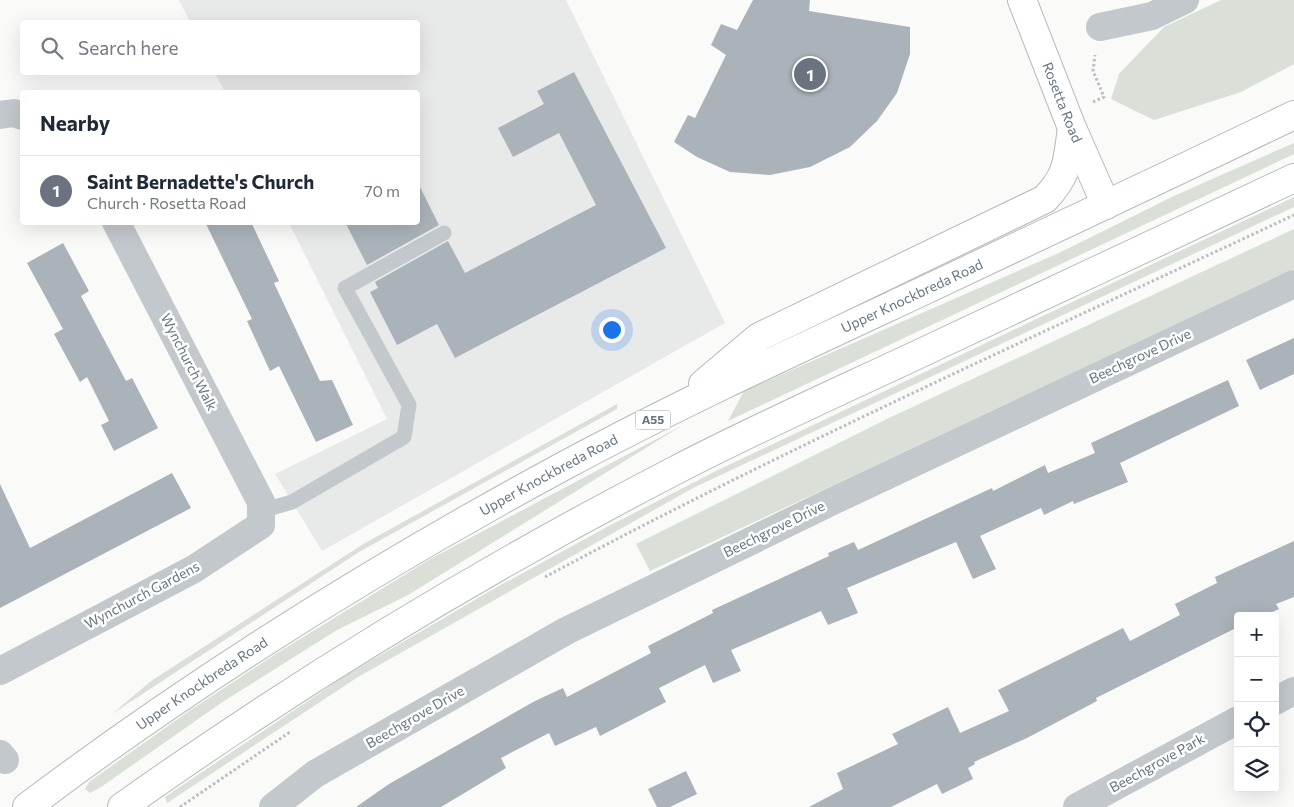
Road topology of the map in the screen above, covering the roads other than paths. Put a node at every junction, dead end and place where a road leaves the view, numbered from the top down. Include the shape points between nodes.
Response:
1 (1022, 0) edge
2 (1184, 0) edge
3 (1100, 27) dead end
4 (0, 115) edge
5 (20, 115) edge
6 (1294, 115) edge
7 (1072, 128) junction
8 (1294, 178) edge
9 (1106, 205) junction
10 (118, 225) edge
11 (444, 233) dead end
12 (1294, 284) edge
13 (669, 412) junction
14 (261, 507) junction
15 (0, 671) edge
16 (1294, 691) edge
17 (1279, 699) edge
18 (1234, 722) edge
19 (46, 802) edge
20 (122, 807) edge
21 (272, 807) edge
22 (1077, 807) edge

1 - 7 main road, Rosetta Road
2 - 3 street via 1152,16
4 - 5 street
6 - 9 main road, Upper Knockbreda Road / A55
7 - 9 main road, Rosetta Road
7 - 13 main road via 1066,170 1059,184 1045,199 759,337
8 - 20 main road via 668,474 506,562 355,651 213,742
9 - 13 main road, Upper Knockbreda Road / A55
10 - 14 street, Wynchurch Walk
11 - 14 lane via 346,288 409,405 404,437 292,502
12 - 21 street, Beechgrove Drive via 838,498 566,631 315,774
13 - 19 main road, Upper Knockbreda Road / A55 via 561,467 374,574 160,711
14 - 15 street, Wynchurch Gardens via 261,525 194,569
16 - 17 street
18 - 22 street, Beechgrove Park

